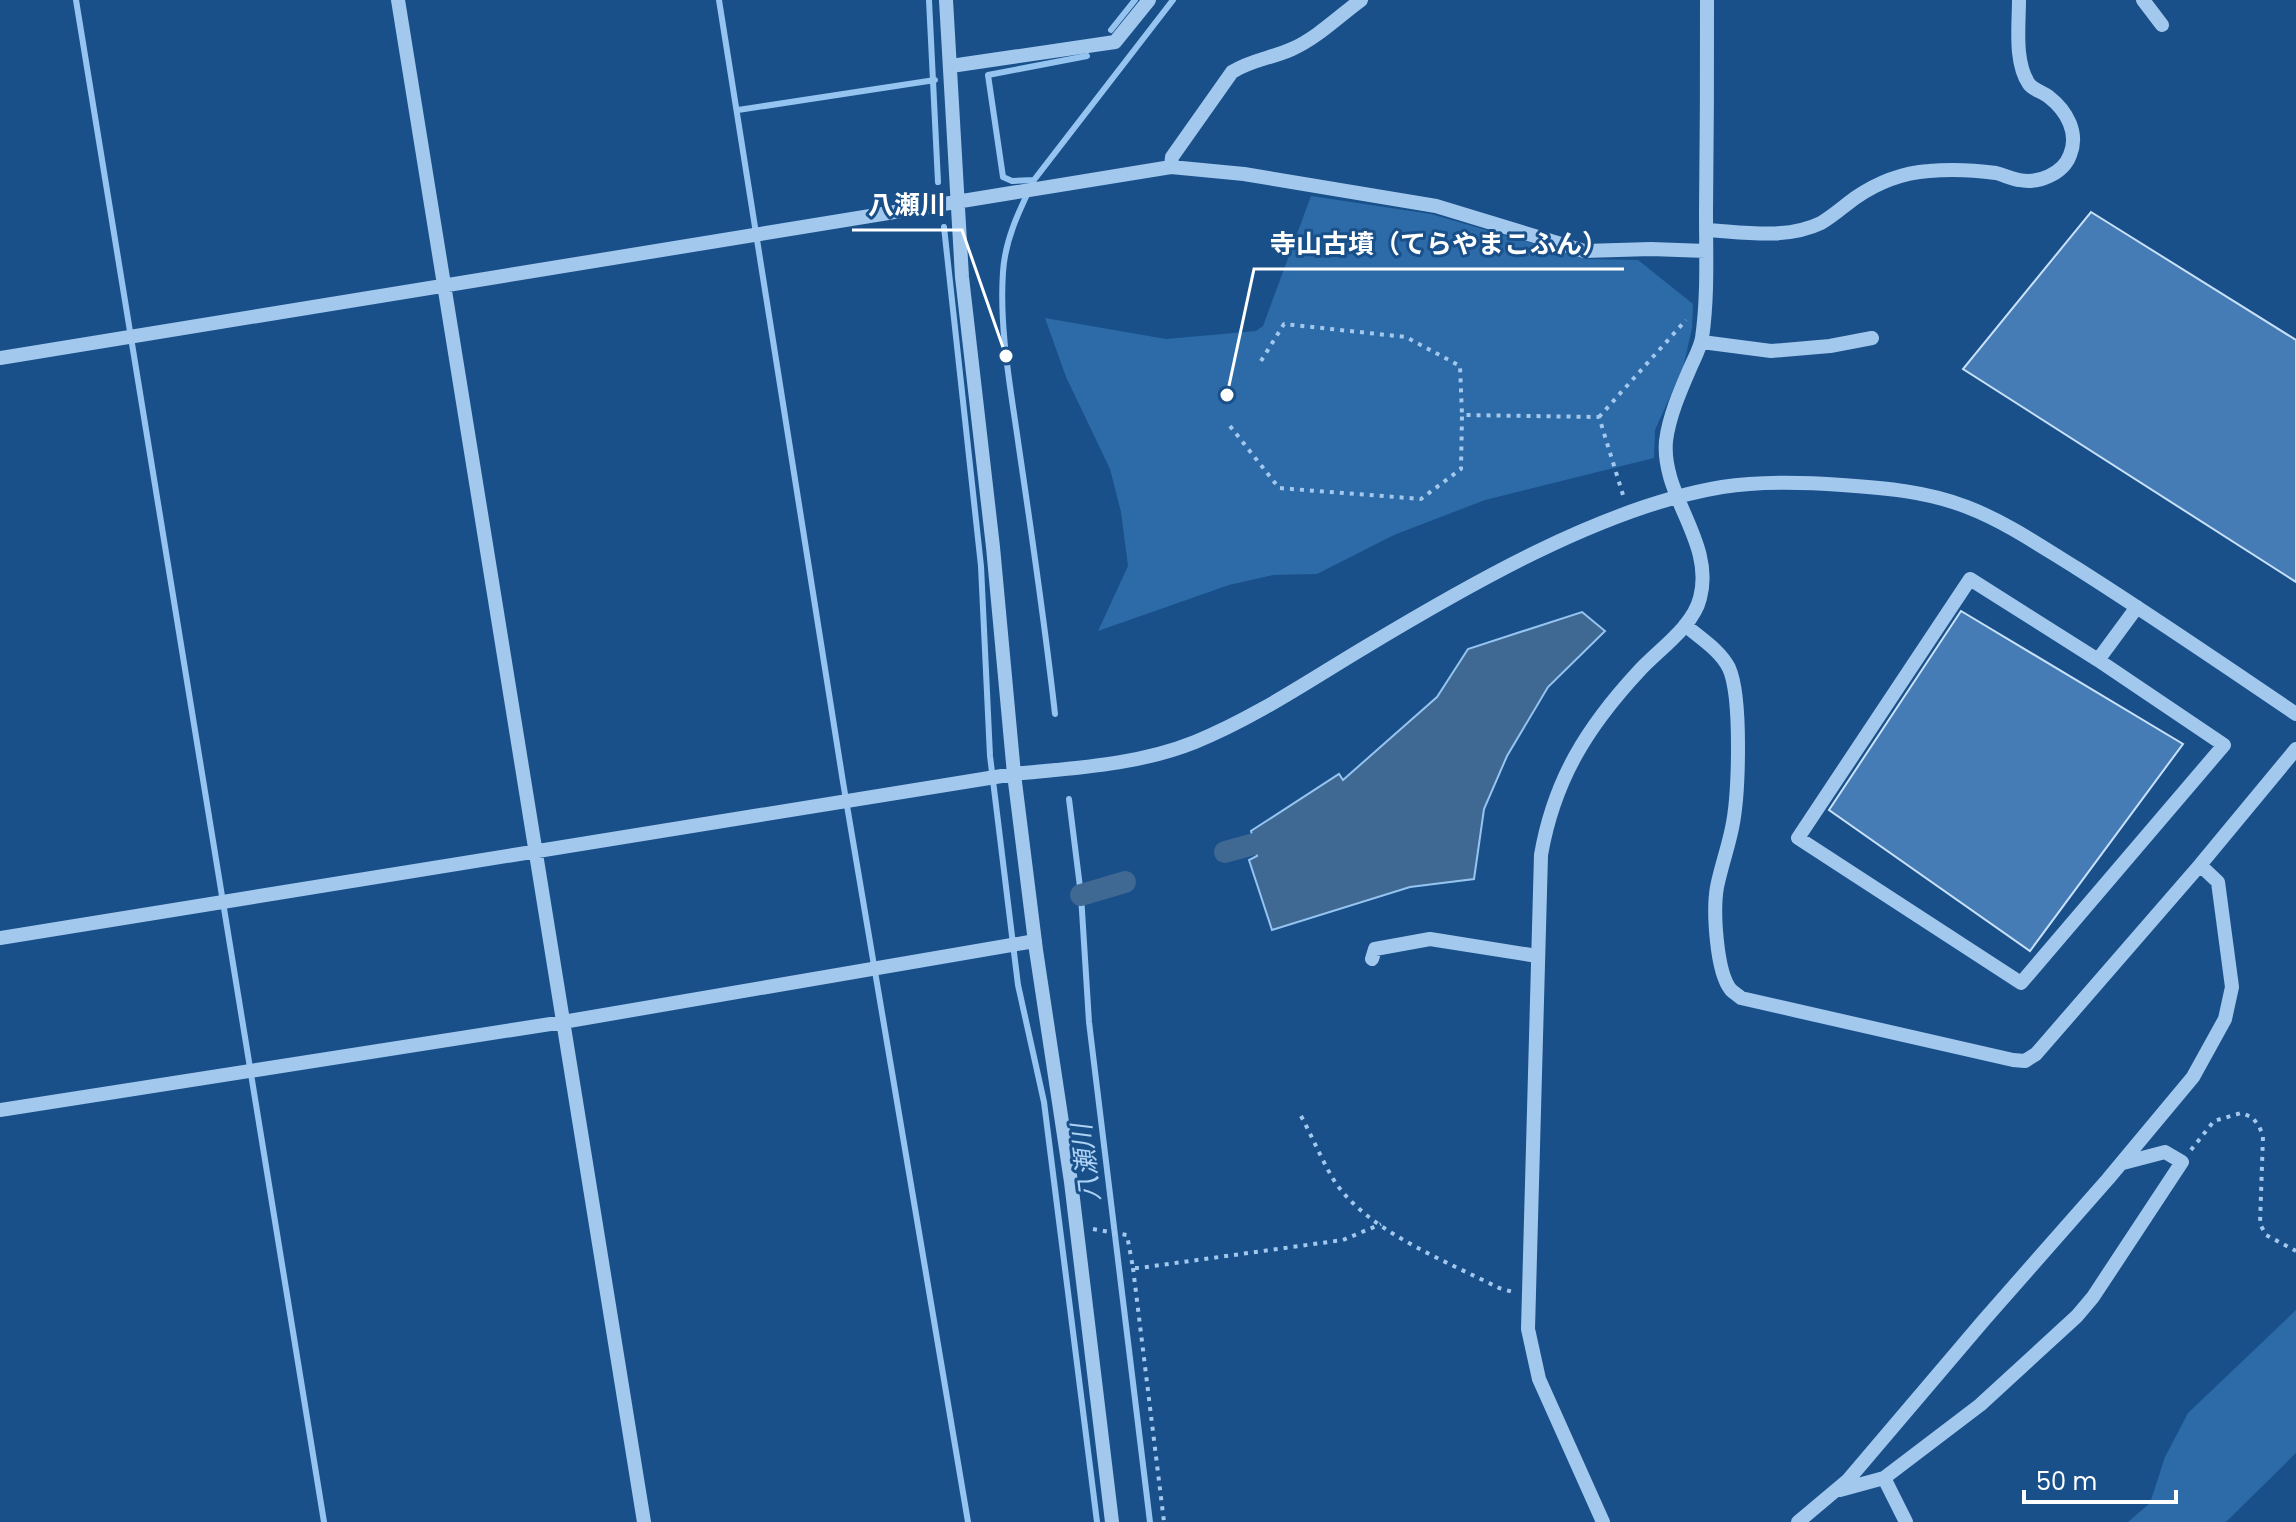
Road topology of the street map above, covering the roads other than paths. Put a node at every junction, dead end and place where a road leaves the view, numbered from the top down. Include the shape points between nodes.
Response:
1 (398, 0) edge
2 (946, 0) edge
3 (1149, 0) edge
4 (1361, 0) edge
5 (1707, 0) edge
6 (2019, 0) edge
7 (2143, 0) edge
8 (2162, 25) dead end
9 (951, 66) junction
10 (1171, 167) junction
11 (956, 203) junction
12 (1706, 230) junction
13 (1706, 251) junction
14 (444, 285) junction
15 (1872, 338) dead end
16 (1702, 342) junction
17 (0, 358) edge
18 (1677, 497) junction
19 (2137, 607) junction
20 (1685, 625) junction
21 (2098, 660) junction
22 (2296, 714) edge
23 (2296, 749) edge
24 (1014, 774) junction
25 (536, 853) junction
26 (2200, 865) junction
27 (0, 938) edge
28 (1035, 941) junction
29 (1537, 956) junction
30 (1372, 959) dead end
31 (563, 1022) junction
32 (0, 1110) edge
33 (2122, 1163) junction
34 (1884, 1478) junction
35 (1838, 1491) junction
36 (644, 1522) edge
37 (1112, 1522) edge
38 (1603, 1522) edge
39 (1798, 1522) edge
40 (1906, 1522) edge

1 - 14 street
2 - 9 street
3 - 9 street via 1115,42
4 - 10 street via 1303,44 1232,72 1172,157
5 - 12 street
6 - 12 street via 2023,70 2030,86 2049,97 2071,124 2074,137 2063,167 2037,181 1957,170 1906,174 1882,181 1806,228 1773,233
7 - 8 street
9 - 11 street
10 - 11 street
10 - 13 street via 1436,206 1584,251
11 - 14 street
11 - 24 street
12 - 13 street
13 - 16 street
14 - 17 street
14 - 25 street
15 - 16 street via 1771,351
16 - 18 street via 1666,440
18 - 19 street via 1768,482 1907,490 1967,507 2032,540
18 - 20 street via 1692,528 1702,576 1700,599
18 - 24 street via 1575,535 1493,575 1255,713 1190,744 1118,762
19 - 21 street
19 - 22 street
20 - 26 street via 1719,654 1733,685 1737,790 1716,912 1725,977 1741,998 2025,1061
20 - 29 street via 1595,723 1565,772 1541,855
21 - 21 street via 1970,579 1798,838 2021,983 2224,745
23 - 26 street
24 - 25 street
24 - 28 street
25 - 27 street
25 - 31 street
26 - 33 street via 2218,882 2230,1006 2193,1077
28 - 31 street
28 - 37 street via 1071,1182
29 - 30 street via 1430,939 1375,949
29 - 38 street via 1528,1329 1539,1379
31 - 32 street
31 - 36 street
33 - 34 street via 2165,1152 2182,1162 2077,1316 1980,1405
33 - 35 street
34 - 35 street
34 - 40 street
35 - 39 street

